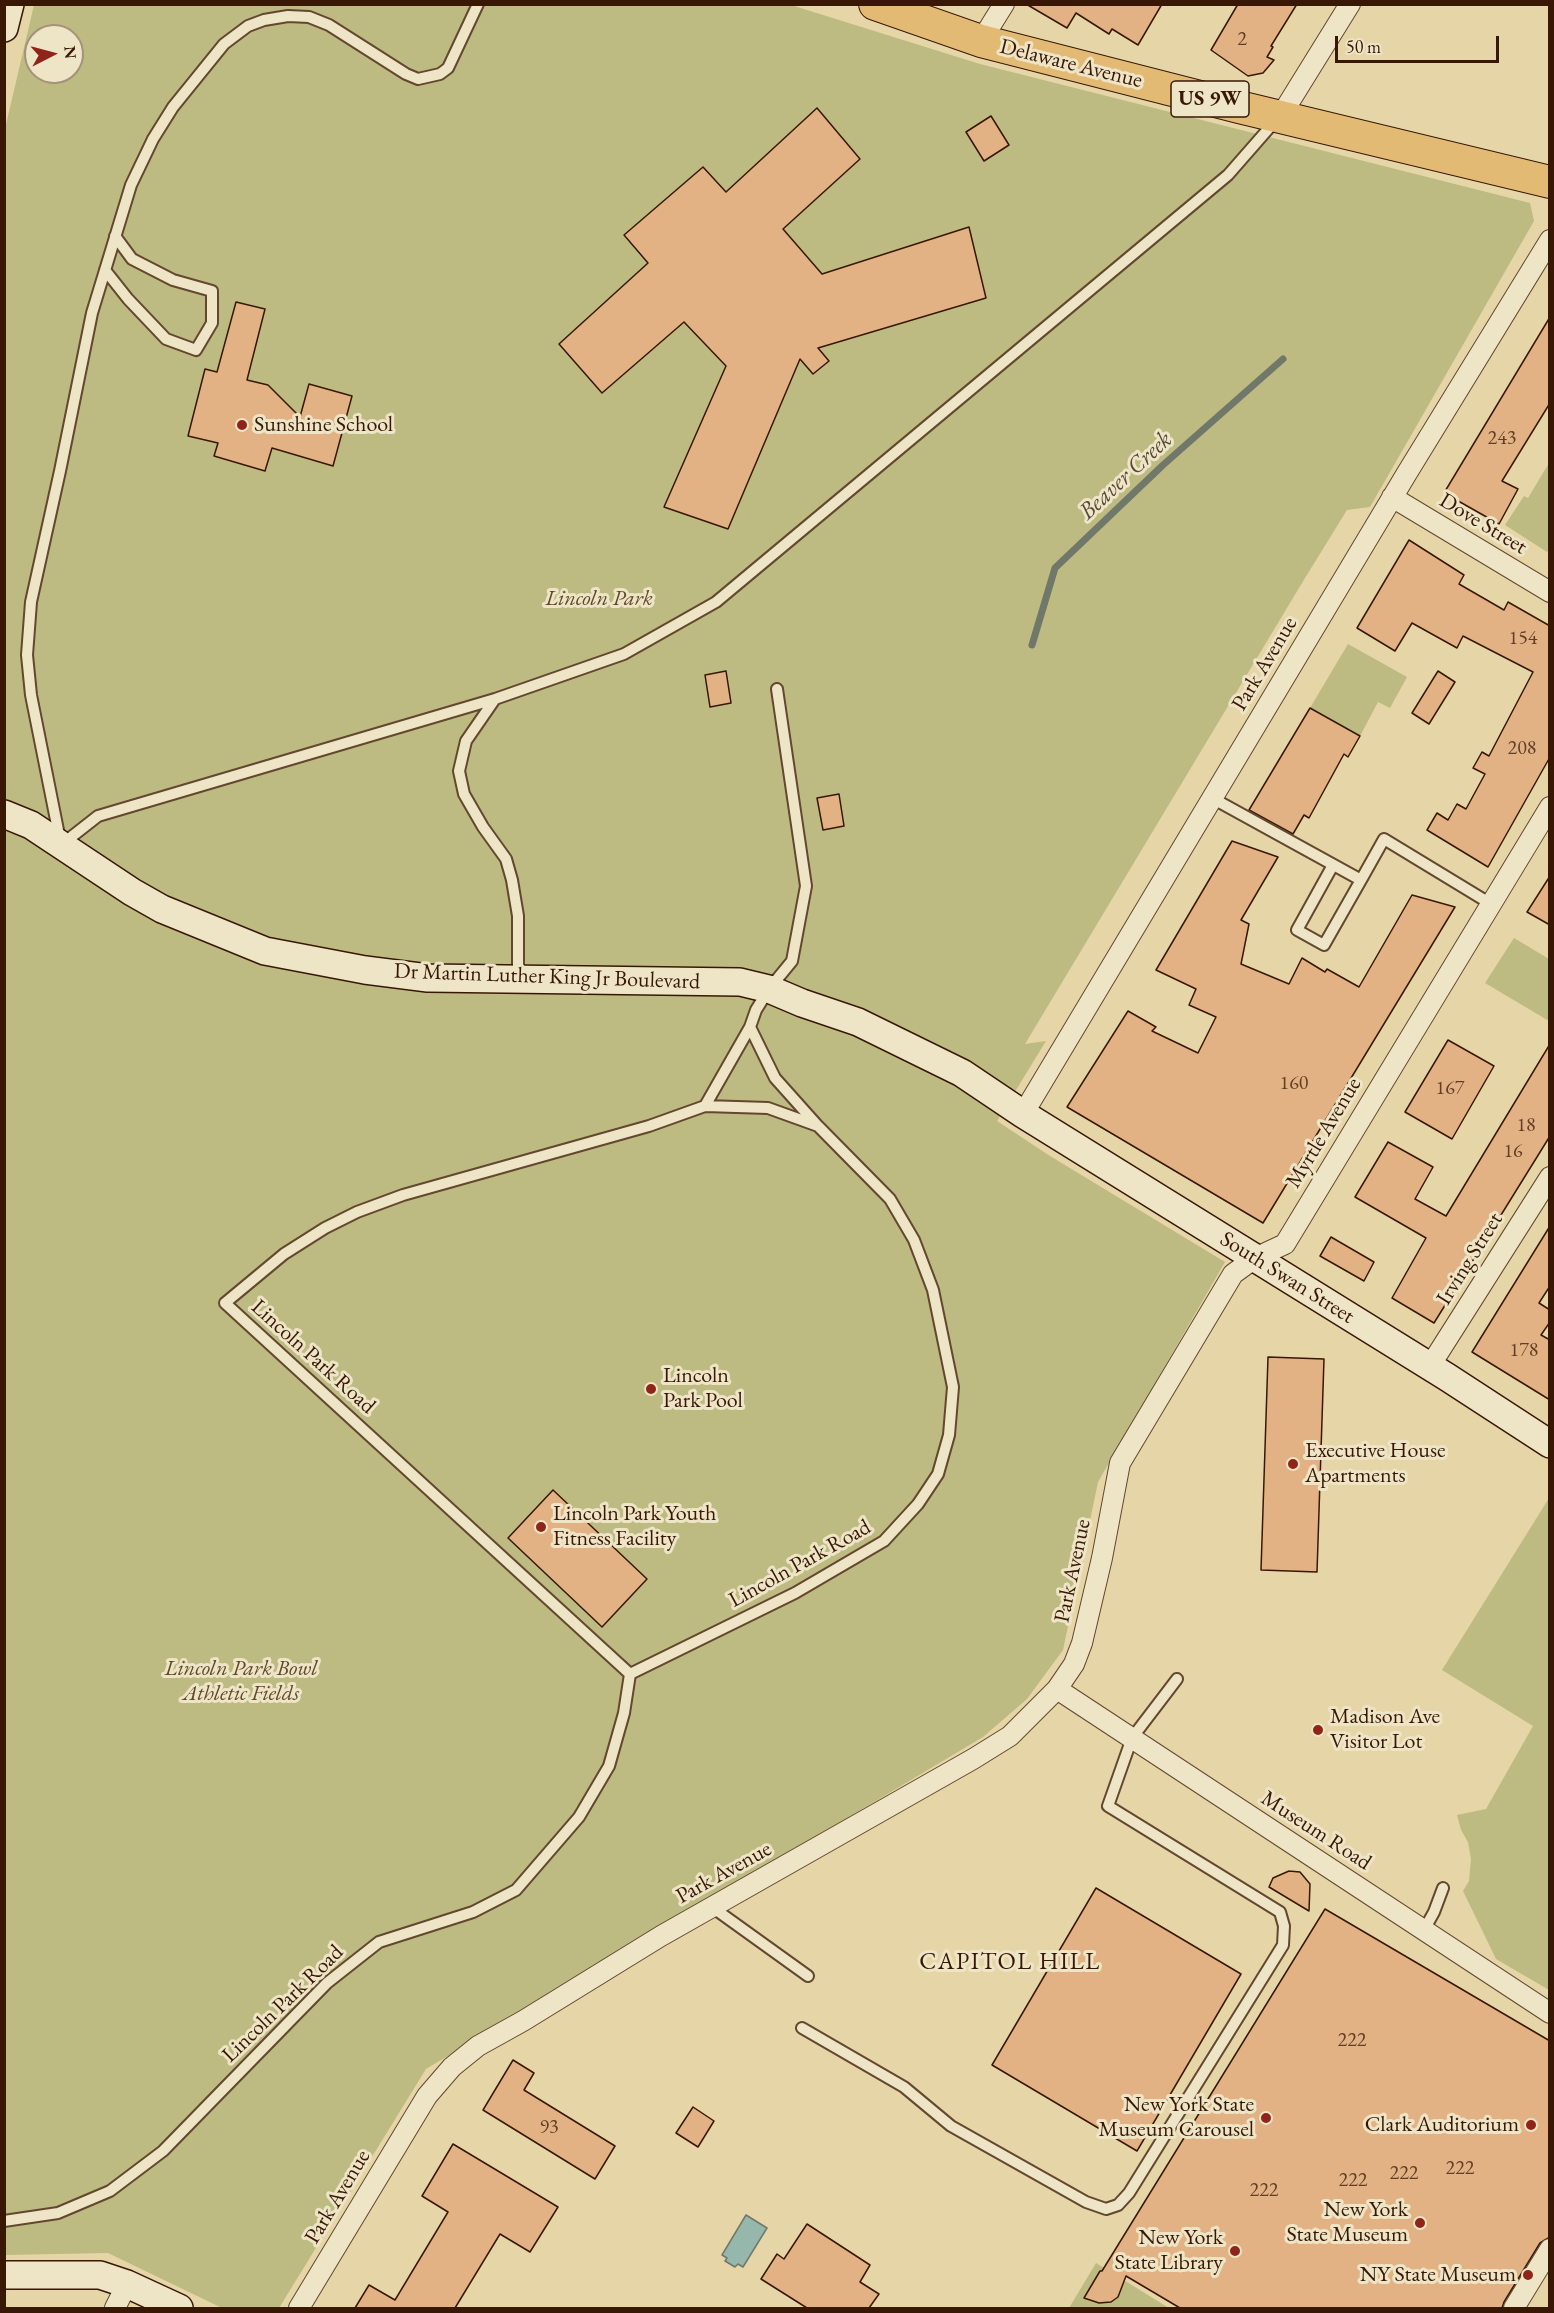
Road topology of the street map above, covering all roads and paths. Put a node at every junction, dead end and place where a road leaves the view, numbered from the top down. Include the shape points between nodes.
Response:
1 (10, 4) edge
2 (478, 4) edge
3 (874, 4) edge
4 (1004, 4) edge
5 (1350, 4) edge
6 (4, 28) edge
7 (981, 41) junction
8 (1280, 117) junction
9 (1550, 182) edge
10 (115, 236) junction
11 (1550, 240) edge
12 (105, 270) junction
13 (1392, 497) junction
14 (1550, 592) edge
15 (777, 688) dead end
16 (495, 699) junction
17 (1212, 798) junction
18 (1550, 807) edge
19 (4, 814) edge
20 (61, 845) junction
21 (1333, 865) junction
22 (1360, 880) junction
23 (1491, 904) junction
24 (518, 979) junction
25 (769, 989) junction
26 (750, 1027) junction
27 (705, 1106) junction
28 (1023, 1114) junction
29 (818, 1126) junction
30 (1550, 1177) edge
31 (1255, 1258) junction
32 (1430, 1366) junction
33 (1550, 1444) edge
34 (1120, 1463) joint
35 (630, 1674) junction
36 (1177, 1679) dead end
37 (1057, 1689) junction
38 (1132, 1738) junction
39 (1443, 1888) dead end
40 (712, 1907) junction
41 (1424, 1930) junction
42 (808, 1976) dead end
43 (1550, 2013) edge
44 (802, 2028) dead end
45 (4, 2221) edge
46 (1550, 2249) edge
47 (4, 2275) edge
48 (127, 2284) junction
49 (115, 2308) edge
50 (179, 2308) edge
51 (299, 2308) edge
52 (1514, 2308) edge

1 - 6 street
2 - 10 lane via 448,68 441,74 418,79 309,17 288,16 248,26 224,44 173,106 131,185
3 - 7 main road, Delaware Avenue / US 9W
4 - 7 street
5 - 8 street
7 - 8 main road, Delaware Avenue / US 9W
8 - 9 main road, Delaware Avenue / US 9W
8 - 16 lane via 1228,175 716,602 624,654
10 - 12 lane
10 - 12 lane via 132,259 173,280 212,291 212,323 196,350 166,339
11 - 13 street, Park Avenue
12 - 20 lane via 92,313 31,602 28,634 31,695
13 - 14 street, Dove Street
13 - 17 street, Park Avenue
15 - 25 lane via 806,886 792,961
16 - 20 lane via 98,816
16 - 24 lane via 466,741 459,771 464,794 506,859 512,880 518,916
17 - 21 lane
17 - 28 street, Park Avenue
18 - 23 street, Myrtle Avenue
19 - 20 street, Dr Martin Luther King Jr Boulevard via 31,825
20 - 24 street, Dr Martin Luther King Jr Boulevard via 162,909 265,951 428,978
21 - 22 lane
21 - 22 lane via 1297,930 1324,945
22 - 23 lane via 1384,838
23 - 31 street, Myrtle Avenue via 1285,1244
24 - 25 street, Dr Martin Luther King Jr Boulevard via 740,982
25 - 26 lane
25 - 28 street, Dr Martin Luther King Jr Boulevard via 858,1022 962,1073
26 - 27 lane
26 - 29 lane, Lincoln Park Road via 775,1078
27 - 29 lane, Lincoln Park Road via 768,1108
27 - 35 lane, Lincoln Park Road via 357,1212 284,1254 225,1303
28 - 31 street, South Swan Street
29 - 35 lane, Lincoln Park Road via 890,1199 914,1240 933,1290 953,1387 949,1435 938,1474 918,1504 884,1541 795,1593
30 - 32 street, Irving Street
31 - 32 street, South Swan Street
31 - 34 street, Myrtle Avenue via 1233,1274
32 - 33 street, South Swan Street
34 - 37 street, Park Avenue via 1082,1643
35 - 45 lane, Lincoln Park Road via 609,1766 579,1817 516,1890 473,1912 379,1942 327,1983 163,2151 110,2191 58,2213
36 - 38 lane
37 - 38 street, Museum Road
37 - 40 street, Park Avenue via 1010,1736
38 - 41 street, Museum Road
38 - 44 lane via 1108,1806 1265,1901 1280,1912 1284,1926 1283,1945 1118,2205 1106,2209 1086,2202 951,2126 904,2087
39 - 41 lane
40 - 42 lane
40 - 51 street, Park Avenue via 478,2046 452,2067 427,2096
41 - 43 street, Museum Road
46 - 52 street
47 - 48 street via 100,2275
48 - 49 street
48 - 50 street

